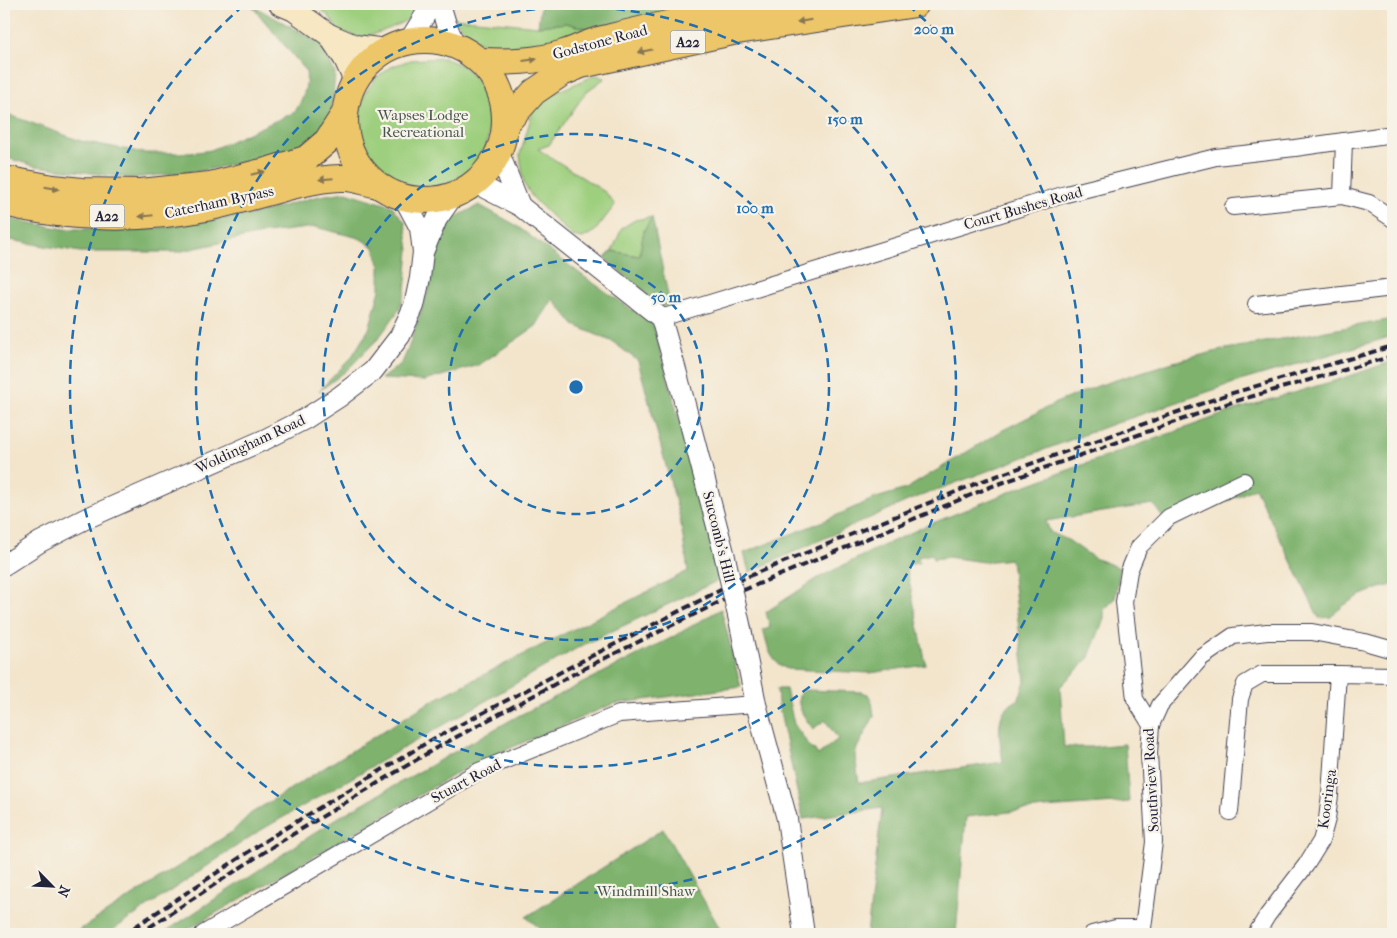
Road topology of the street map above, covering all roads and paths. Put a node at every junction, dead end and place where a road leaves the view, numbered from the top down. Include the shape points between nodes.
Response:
1 (280, 4) edge
2 (432, 4) edge
3 (440, 4) edge
4 (778, 4) edge
5 (916, 4) edge
6 (704, 27) junction
7 (329, 35) junction
8 (398, 45) junction
9 (456, 45) junction
10 (481, 61) junction
11 (355, 81) junction
12 (345, 113) junction
13 (508, 120) junction
14 (1393, 134) edge
15 (1344, 141) junction
16 (499, 153) junction
17 (4, 179) edge
18 (475, 183) junction
19 (374, 184) junction
20 (453, 196) junction
21 (1342, 196) junction
22 (404, 198) junction
23 (4, 203) edge
24 (520, 206) junction
25 (1233, 207) dead end
26 (1393, 219) edge
27 (423, 252) junction
28 (1393, 288) edge
29 (1256, 304) dead end
30 (661, 318) junction
31 (1244, 481) dead end
32 (4, 565) edge
33 (1393, 650) edge
34 (1338, 674) junction
35 (1393, 675) edge
36 (756, 704) junction
37 (1151, 726) junction
38 (1230, 812) dead end
39 (1142, 931) edge
40 (203, 934) edge
41 (804, 934) edge
42 (1092, 934) edge
43 (1256, 934) edge

1 - 7 main road
2 - 8 street
3 - 9 street
4 - 6 highway, Godstone Road / A22
5 -> 6 highway, Godstone Road / A22 via 737,31
10 -> 6 highway, Godstone Road / A22 via 533,61 601,39
6 -> 13 highway, Godstone Road / A22 via 568,70 534,92
7 - 8 main road via 355,46
7 - 11 main road
8 - 9 highway via 433,40
8 - 11 highway via 368,64
9 - 10 highway
10 - 13 highway via 498,85
11 - 12 highway
17 -> 12 highway, Caterham Bypass / A22 via 82,192 140,192 210,185 306,159 327,141
12 - 19 highway via 347,137 353,155
13 - 16 highway
14 - 15 street, Court Bushes Road
15 - 21 street
15 - 30 street, Court Bushes Road via 1216,157 1066,194
16 - 18 highway
16 - 24 street
18 - 20 highway
18 - 24 street
19 - 22 highway
19 -> 23 highway, Caterham Bypass / A22 via 344,178 316,180 211,207 135,217 86,216
20 - 22 highway via 437,200
20 - 27 street, Woldingham Road via 437,219
21 - 25 street
21 - 26 street via 1369,203
22 - 27 street, Woldingham Road via 420,228
24 - 30 street
27 - 32 street, Woldingham Road via 414,306 400,336 373,371 340,397 266,439 85,519
28 - 29 street
30 - 36 street, Succomb's Hill, bridge via 724,553
31 - 37 street, Southview Road via 1169,517 1139,547 1129,571 1124,602 1135,699
33 - 37 street via 1312,632 1233,636 1201,658 1160,705
34 - 35 street
34 - 38 street via 1262,674 1245,684 1240,699
34 - 43 street, Kooringa via 1330,795 1321,841
36 - 40 street, Stuart Road via 619,714 479,771
36 - 41 street, Succomb's Hill via 787,819
37 - 39 street, Southview Road via 1149,752 1154,842
39 - 42 street via 1116,928

